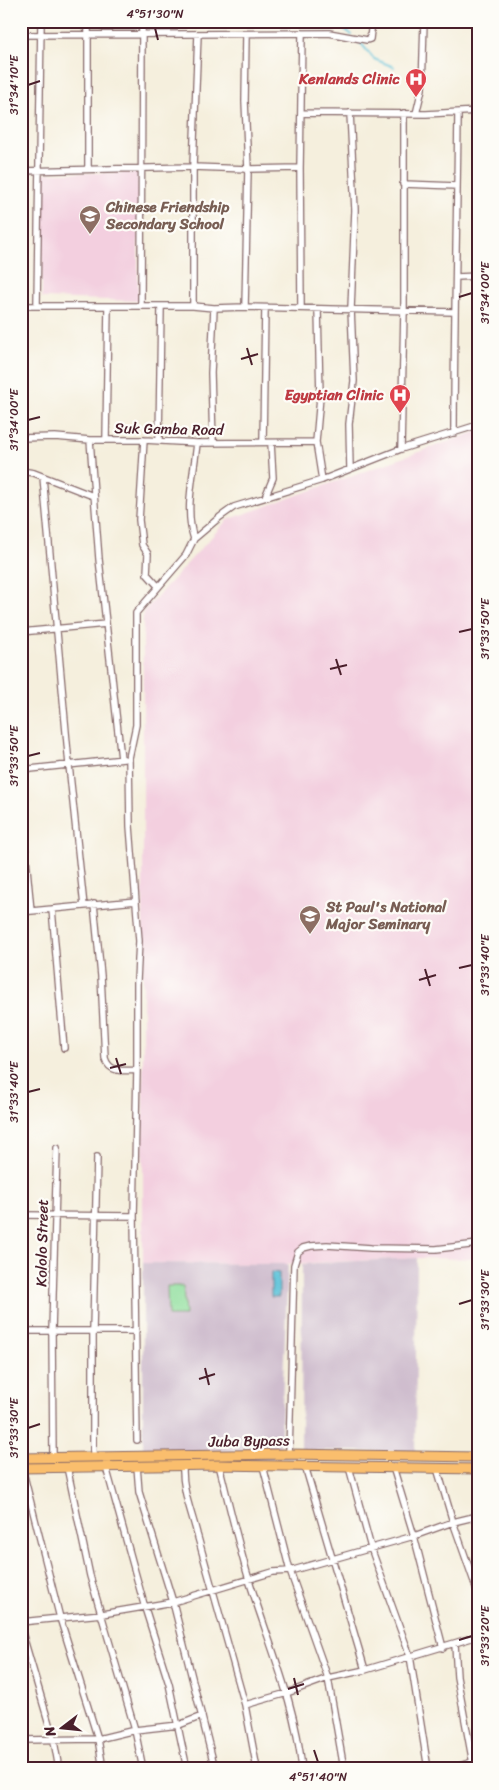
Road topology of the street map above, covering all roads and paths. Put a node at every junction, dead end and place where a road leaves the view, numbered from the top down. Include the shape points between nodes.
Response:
1 (41, 21) edge
2 (88, 21) edge
3 (142, 21) edge
4 (372, 21) edge
5 (424, 21) edge
6 (477, 21) edge
7 (302, 33) junction
8 (40, 34) junction
9 (88, 34) junction
10 (143, 34) junction
11 (198, 34) junction
12 (246, 34) junction
13 (21, 35) edge
14 (476, 111) edge
15 (300, 113) junction
16 (350, 113) junction
17 (458, 113) junction
18 (404, 114) junction
19 (416, 114) junction
20 (193, 167) junction
21 (141, 168) junction
22 (300, 168) junction
23 (88, 169) junction
24 (248, 169) junction
25 (21, 171) edge
26 (38, 172) junction
27 (403, 184) junction
28 (457, 186) junction
29 (478, 276) edge
30 (457, 277) junction
31 (37, 305) junction
32 (21, 306) edge
33 (108, 306) junction
34 (141, 306) junction
35 (161, 306) junction
36 (193, 306) junction
37 (245, 307) junction
38 (214, 308) junction
39 (265, 308) junction
40 (300, 308) junction
41 (318, 309) junction
42 (351, 309) junction
43 (404, 310) junction
44 (454, 312) junction
45 (478, 425) edge
46 (454, 433) junction
47 (21, 438) edge
48 (90, 440) junction
49 (106, 440) junction
50 (144, 440) junction
51 (159, 441) junction
52 (263, 442) junction
53 (271, 442) junction
54 (316, 442) junction
55 (213, 443) junction
56 (197, 444) junction
57 (401, 450) junction
58 (350, 469) junction
59 (21, 471) edge
60 (43, 477) junction
61 (322, 480) junction
62 (93, 496) junction
63 (265, 497) junction
64 (194, 539) junction
65 (158, 586) junction
66 (106, 624) junction
67 (56, 628) junction
68 (21, 632) edge
69 (129, 758) junction
70 (121, 759) junction
71 (69, 765) junction
72 (21, 770) edge
73 (21, 805) edge
74 (136, 900) junction
75 (94, 904) junction
76 (84, 906) junction
77 (52, 909) junction
78 (31, 911) junction
79 (21, 912) edge
80 (21, 1028) edge
81 (24, 1048) dead end
82 (64, 1048) dead end
83 (138, 1070) junction
84 (57, 1148) dead end
85 (97, 1157) dead end
86 (21, 1215) edge
87 (55, 1216) junction
88 (94, 1216) junction
89 (134, 1216) junction
90 (478, 1244) edge
91 (21, 1331) edge
92 (52, 1331) junction
93 (93, 1331) junction
94 (136, 1331) junction
95 (137, 1440) dead end
96 (289, 1454) junction
97 (93, 1457) junction
98 (478, 1457) edge
99 (21, 1458) edge
100 (53, 1458) junction
101 (219, 1465) junction
102 (137, 1466) junction
103 (183, 1466) junction
104 (263, 1466) junction
105 (306, 1466) junction
106 (106, 1467) junction
107 (349, 1467) junction
108 (22, 1468) edge
109 (67, 1468) junction
110 (392, 1468) junction
111 (437, 1468) junction
112 (478, 1468) edge
113 (478, 1516) edge
114 (453, 1522) junction
115 (414, 1536) junction
116 (371, 1548) junction
117 (332, 1560) junction
118 (290, 1571) junction
119 (249, 1581) junction
120 (213, 1590) junction
121 (478, 1594) edge
122 (173, 1602) junction
123 (145, 1608) junction
124 (102, 1614) junction
125 (60, 1618) junction
126 (21, 1622) edge
127 (21, 1629) edge
128 (478, 1636) edge
129 (455, 1644) junction
130 (443, 1648) junction
131 (410, 1656) junction
132 (365, 1670) junction
133 (328, 1678) junction
134 (287, 1694) junction
135 (245, 1705) junction
136 (202, 1716) junction
137 (179, 1725) junction
138 (21, 1728) edge
139 (135, 1730) junction
140 (98, 1739) junction
141 (23, 1740) edge
142 (54, 1741) junction
143 (21, 1746) edge
144 (476, 1761) edge
145 (60, 1769) edge
146 (103, 1769) edge
147 (143, 1769) edge
148 (187, 1769) edge
149 (215, 1769) edge
150 (257, 1769) edge
151 (302, 1769) edge
152 (344, 1769) edge
153 (428, 1769) edge
154 (450, 1769) edge
155 (474, 1769) edge

1 - 8 street
2 - 9 street
3 - 10 street
4 - 7 street via 372,35 367,40 329,33
5 - 19 street via 422,89
6 - 14 street
7 - 12 street
7 - 15 street
8 - 9 street
8 - 13 street
8 - 26 street
9 - 10 street
9 - 23 street
10 - 11 street
10 - 21 street
11 - 12 street
11 - 20 street
12 - 24 street
14 - 17 street
15 - 16 street
15 - 22 street
16 - 18 street
16 - 42 street via 355,210
17 - 19 street
17 - 28 street
18 - 19 street
18 - 27 street
20 - 21 street
20 - 24 street
20 - 36 street
21 - 23 street
21 - 34 street
22 - 24 street
22 - 40 street
23 - 26 street
24 - 37 street
25 - 26 street
26 - 31 street
27 - 28 street
27 - 43 street
28 - 30 street
29 - 30 street
30 - 44 street
31 - 32 street
31 - 33 street
33 - 34 street
33 - 49 street
34 - 35 street
35 - 36 street
35 - 51 street
36 - 38 street
37 - 38 street
37 - 39 street
38 - 55 street via 211,373
39 - 40 street
39 - 52 street
40 - 41 street
41 - 42 street
41 - 54 street via 320,397
42 - 43 street
42 - 58 street via 354,381 349,424
43 - 44 street
43 - 57 street
44 - 46 street
45 - 46 street
46 - 57 street
47 - 48 street, Suk Gamba Road
48 - 49 street, Suk Gamba Road
48 - 62 street
49 - 50 street, Suk Gamba Road
50 - 51 street, Suk Gamba Road
50 - 65 street via 139,520 142,545 148,554 147,574
51 - 56 street, Suk Gamba Road
52 - 53 street, Suk Gamba Road
52 - 55 street, Suk Gamba Road
53 - 54 street, Suk Gamba Road
53 - 63 street via 273,478
54 - 61 street
55 - 56 street, Suk Gamba Road
56 - 64 street via 189,525
57 - 58 street
58 - 61 street
59 - 60 street
60 - 62 street
60 - 67 street
61 - 63 street
62 - 66 street
63 - 64 street via 234,507
64 - 65 street via 186,555
65 - 69 street via 136,613 136,725
66 - 67 street
66 - 70 street
67 - 68 street
67 - 71 street
69 - 70 street
69 - 74 street
70 - 71 street
71 - 72 street
71 - 76 street
73 - 78 street
74 - 75 street
74 - 83 street via 139,941 136,1003
75 - 76 street
75 - 83 street via 106,1064 112,1069
76 - 77 street
77 - 78 street
77 - 82 street
78 - 79 street
80 - 81 street
83 - 89 street
84 - 87 street, Kololo Street
85 - 88 street
86 - 87 street
87 - 88 street
87 - 92 street, Kololo Street
88 - 89 street
88 - 93 street
89 - 94 street
90 - 96 street via 436,1249 327,1245 311,1246 298,1252 294,1265
91 - 92 street
92 - 93 street
92 - 100 street, Kololo Street
93 - 94 street
93 - 97 street
94 - 95 street
96 - 97 main road, Juba Bypass
96 - 98 main road, Juba Bypass
97 - 100 main road, Juba Bypass
99 - 100 main road, Juba Bypass
101 - 103 main road, Juba Bypass
101 - 104 main road, Juba Bypass
101 - 119 street
102 - 103 main road, Juba Bypass
102 - 106 main road, Juba Bypass
102 - 122 street via 140,1492
103 - 120 street via 184,1493
104 - 105 main road, Juba Bypass
104 - 118 street
105 - 107 main road, Juba Bypass
105 - 117 street
106 - 109 main road, Juba Bypass
106 - 123 street
107 - 110 main road, Juba Bypass
107 - 116 street
108 - 109 main road, Juba Bypass
108 - 125 street
109 - 124 street via 90,1576
110 - 111 main road, Juba Bypass
110 - 115 street
111 - 112 main road, Juba Bypass
111 - 114 street
113 - 114 street
114 - 115 street
114 - 121 street
115 - 116 street
115 - 130 street
116 - 117 street
116 - 131 street
117 - 118 street
117 - 132 street
118 - 119 street via 273,1572
118 - 133 street
119 - 120 street
119 - 134 street
120 - 122 street
120 - 135 street
122 - 123 street
122 - 136 street
123 - 124 street
123 - 137 street via 170,1684
124 - 125 street
124 - 139 street
125 - 126 street
125 - 140 street
127 - 142 street
128 - 129 street
129 - 130 street
129 - 144 street via 457,1678
130 - 131 street
131 - 132 street
131 - 153 street
132 - 133 street
133 - 134 street
133 - 152 street
134 - 135 street
134 - 151 street via 300,1746
135 - 150 street
136 - 137 street
136 - 149 street
137 - 139 street
137 - 148 street
138 - 141 street
139 - 140 street
139 - 147 street
140 - 142 street
140 - 146 street
141 - 142 street
141 - 143 street
142 - 145 street
144 - 154 street
144 - 155 street

